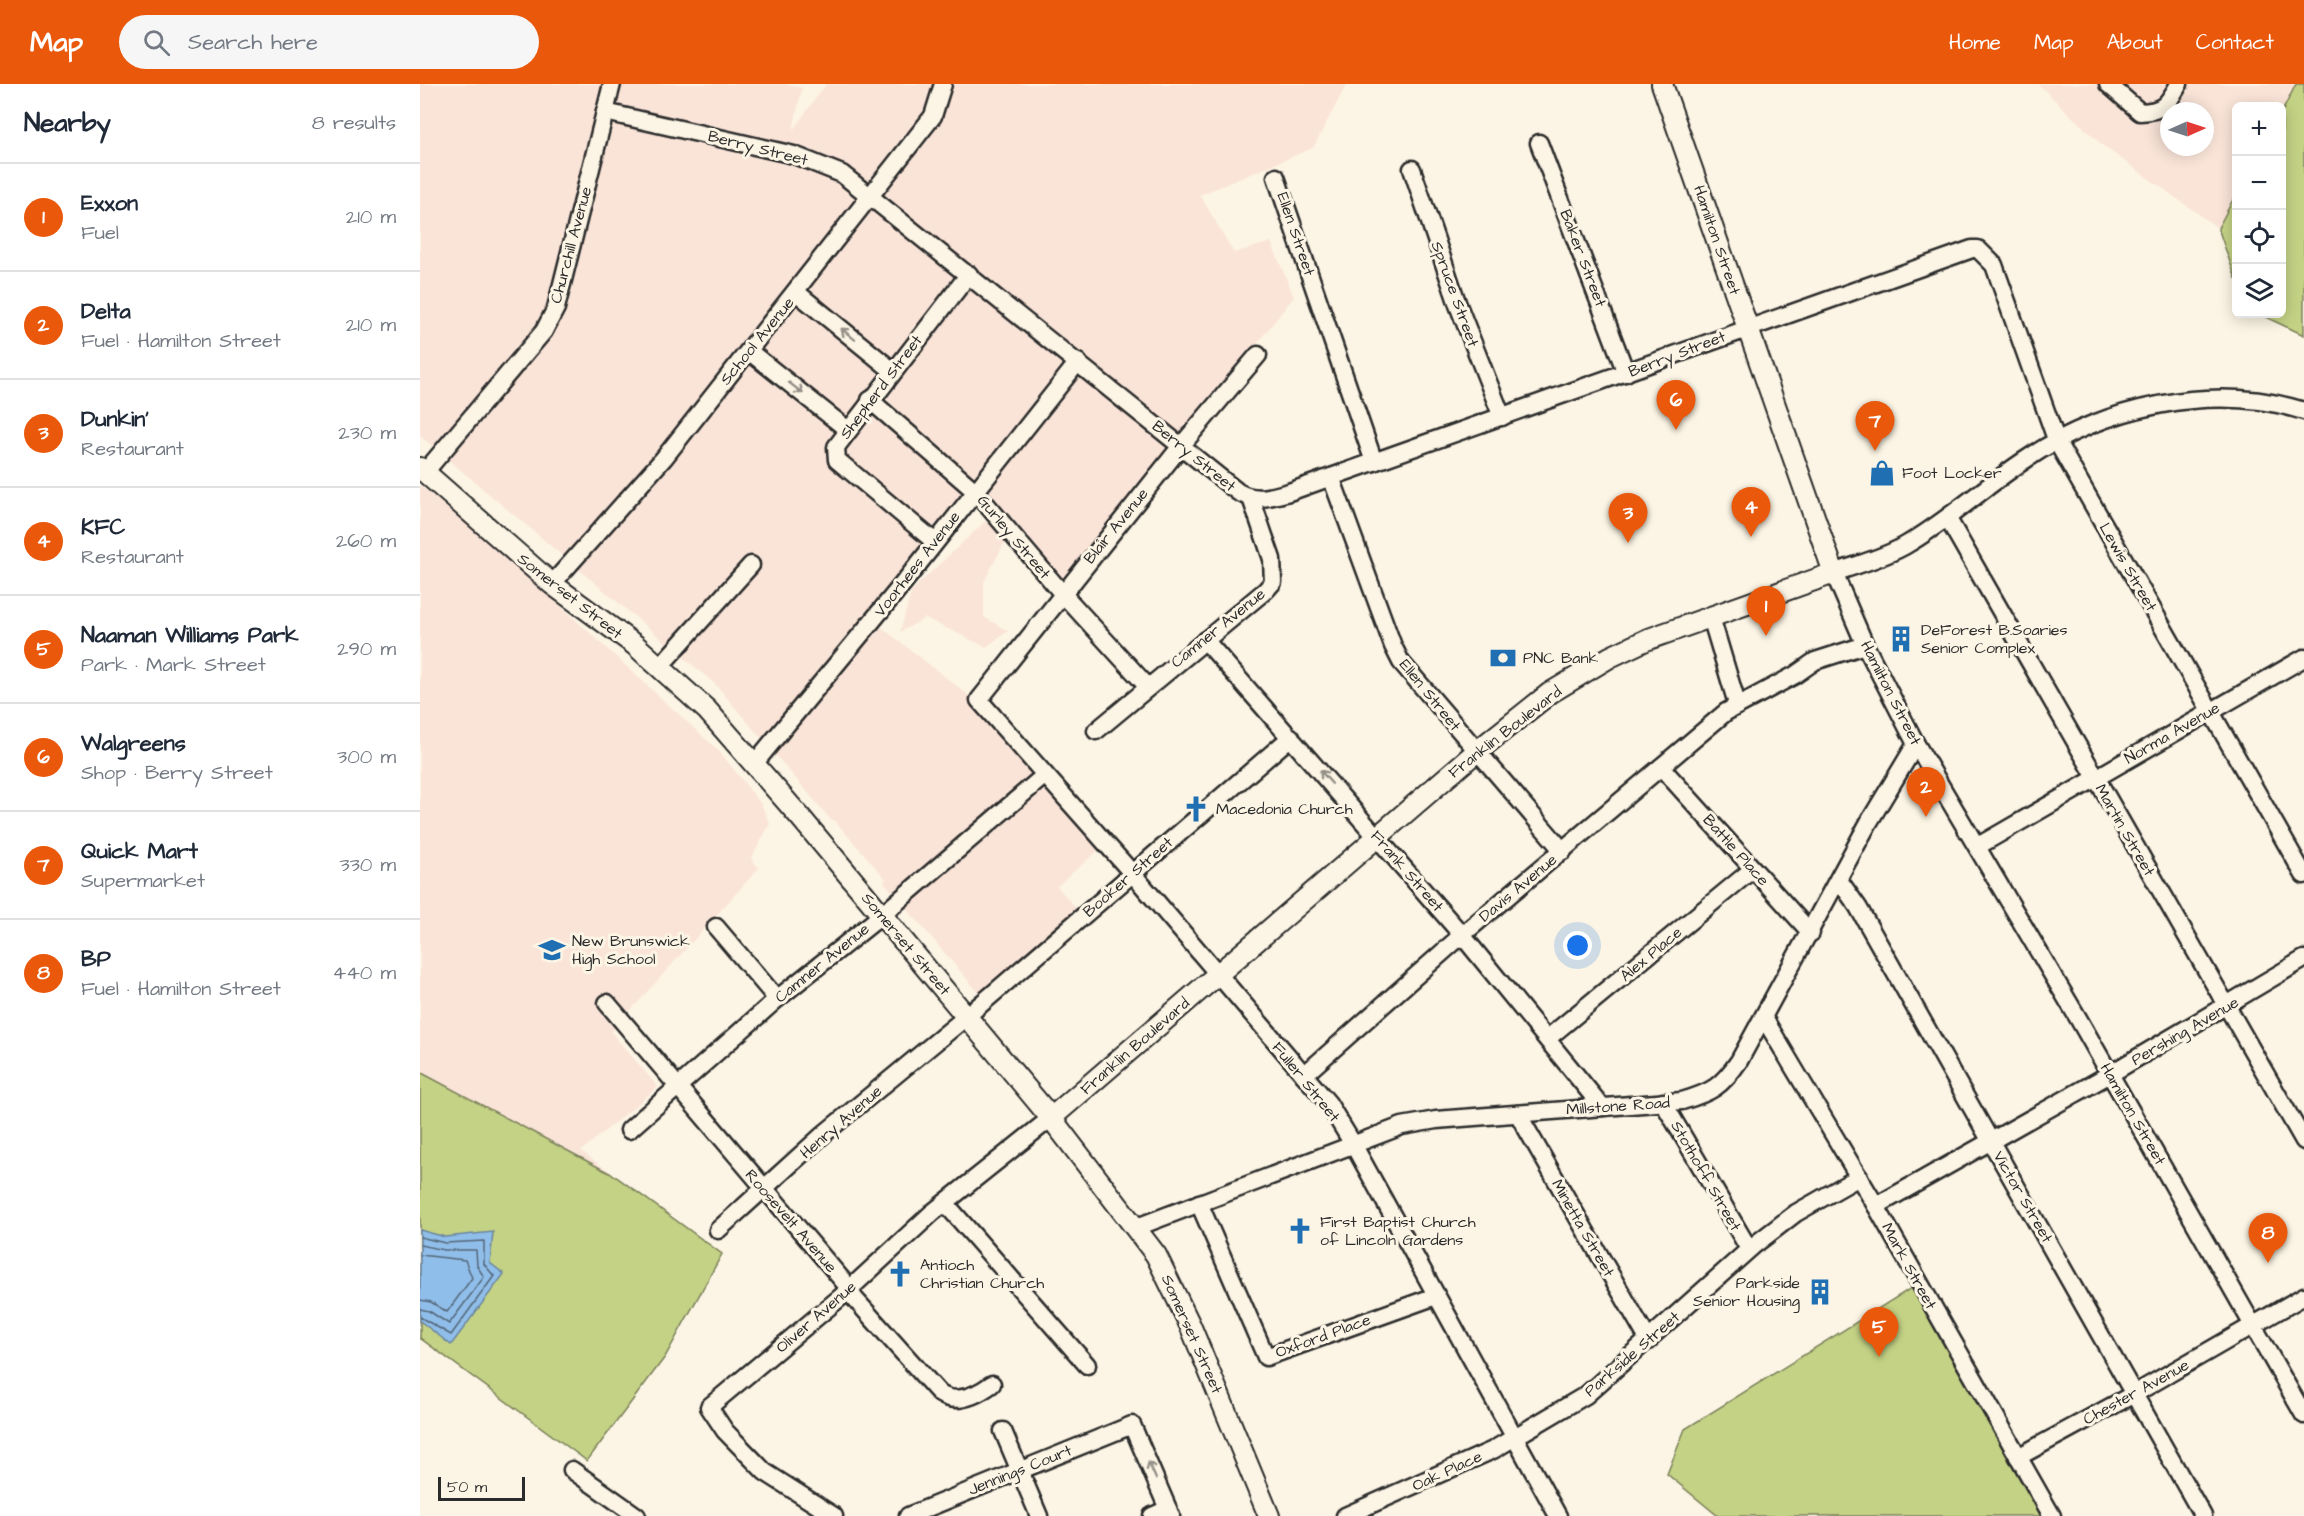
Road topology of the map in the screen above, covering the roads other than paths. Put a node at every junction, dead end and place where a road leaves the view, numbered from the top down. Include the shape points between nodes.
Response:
1 (612, 84) edge
2 (943, 84) edge
3 (1662, 84) edge
4 (2108, 84) edge
5 (2179, 84) edge
6 (605, 112) junction
7 (1539, 143) dead end
8 (1412, 169) dead end
9 (1276, 177) dead end
10 (871, 196) junction
11 (1978, 249) joint
12 (969, 274) junction
13 (796, 292) junction
14 (1748, 327) junction
15 (750, 352) junction
16 (1258, 355) dead end
17 (1078, 362) junction
18 (893, 371) junction
19 (1626, 373) junction
20 (870, 400) junction
21 (2304, 411) edge
22 (1502, 417) junction
23 (848, 430) junction
24 (2057, 442) junction
25 (1181, 446) junction
26 (1374, 462) junction
27 (423, 470) edge
28 (1331, 477) junction
29 (975, 490) junction
30 (1251, 498) junction
31 (1948, 519) junction
32 (935, 542) junction
33 (751, 565) dead end
34 (1834, 573) junction
35 (552, 584) junction
36 (1062, 593) junction
37 (1711, 617) junction
38 (1205, 640) junction
39 (1865, 645) junction
40 (2304, 658) edge
41 (657, 664) junction
42 (1147, 686) junction
43 (979, 700) joint
44 (1737, 704) junction
45 (2210, 711) junction
46 (1096, 731) dead end
47 (1291, 737) junction
48 (1916, 744) junction
49 (1476, 752) junction
50 (754, 764) junction
51 (1661, 767) junction
52 (1045, 775) junction
53 (2095, 778) junction
54 (1378, 837) junction
55 (1978, 846) junction
56 (1563, 851) junction
57 (1753, 869) junction
58 (1132, 873) junction
59 (2304, 875) edge
60 (1839, 880) junction
61 (882, 915) junction
62 (716, 927) dead end
63 (1811, 933) junction
64 (1462, 935) junction
65 (2304, 959) edge
66 (1217, 975) junction
67 (777, 999) junction
68 (607, 1003) dead end
69 (2228, 1006) junction
70 (966, 1017) junction
71 (1764, 1018) junction
72 (1548, 1038) junction
73 (2110, 1074) junction
74 (1304, 1076) junction
75 (679, 1087) junction
76 (1663, 1102) junction
77 (1602, 1107) junction
78 (1518, 1114) junction
79 (1051, 1118) junction
80 (629, 1130) dead end
81 (1990, 1140) junction
82 (2304, 1141) edge
83 (1353, 1144) junction
84 (1859, 1176) junction
85 (765, 1190) junction
86 (945, 1203) junction
87 (1199, 1203) junction
88 (1876, 1206) junction
89 (1137, 1227) junction
90 (718, 1230) dead end
91 (1749, 1250) junction
92 (850, 1288) junction
93 (1436, 1296) junction
94 (2304, 1296) edge
95 (2253, 1325) junction
96 (1648, 1341) junction
97 (1087, 1365) dead end
98 (992, 1384) dead end
99 (2134, 1394) junction
100 (2304, 1414) edge
101 (1003, 1431) dead end
102 (1514, 1438) junction
103 (2018, 1457) junction
104 (572, 1470) dead end
105 (1020, 1470) junction
106 (1170, 1512) edge
107 (637, 1516) edge
108 (834, 1516) edge
109 (908, 1516) edge
110 (1039, 1516) edge
111 (1152, 1516) edge
112 (1269, 1516) edge
113 (1346, 1516) edge
114 (1558, 1516) edge
115 (2052, 1516) edge
116 (2203, 1516) edge

1 - 6 street, Churchill Avenue
2 - 10 street, School Avenue via 933,116
3 - 14 main road, Hamilton Street
4 - 5 street via 2139,112 2162,108
6 - 10 street, Berry Street via 794,155 826,166
6 - 27 street, Churchill Avenue via 556,308 537,339
7 - 19 street, Baker Street
8 - 22 street, Spruce Street via 1458,305
9 - 26 street, Ellen Street
10 - 12 street, Berry Street
10 - 13 street, School Avenue
11 - 14 street, Berry Street
11 - 24 street, Lewis Street via 1994,265
12 - 17 street, Berry Street
12 - 18 street, Shepherd Street
13 - 15 street, School Avenue
18 -> 13 street
14 - 19 street, Berry Street
14 - 34 main road, Hamilton Street
15 -> 23 street
15 - 35 street, School Avenue via 664,458
16 - 25 street, Blair Avenue
17 - 25 street, Berry Street
17 - 29 street, Voorhees Avenue
18 - 20 street, Shepherd Street
19 - 22 street, Berry Street
20 - 23 street, Shepherd Street
20 - 29 street, Gurley Street
21 - 24 street, Franklin Boulevard via 2264,403 2194,400 2143,408 2092,424
22 - 26 street, Berry Street
23 - 32 street, Shepherd Street via 836,447 837,460
24 - 31 street, Franklin Boulevard via 2026,459
24 - 45 street, Lewis Street
25 - 30 street, Berry Street
25 - 36 street, Blair Avenue
26 - 28 street, Berry Street
27 - 35 main road, Somerset Street
28 - 30 street, Berry Street via 1265,499
28 - 49 street, Ellen Street via 1393,646 1415,681
29 - 32 street, Voorhees Avenue
29 - 36 street, Gurley Street
30 - 38 street, Camner Avenue via 1272,559 1273,582
31 - 34 street, Franklin Boulevard via 1904,546
31 - 53 street, Martin Street
32 - 50 street, Voorhees Avenue
33 - 41 street via 663,663
34 - 37 main road, Franklin Boulevard
34 - 39 street, Hamilton Street
35 - 41 main road, Somerset Street
36 - 42 street, Gurley Street
36 - 43 street, Blair Avenue
37 - 44 street
37 - 49 main road, Franklin Boulevard via 1610,657 1550,693
38 - 42 street, Camner Avenue
38 - 47 street, Frank Street
39 - 44 street, Davis Avenue via 1815,661
39 - 48 street, Hamilton Street
40 - 45 street, Norma Avenue
41 - 50 main road, Somerset Street via 707,710
42 - 46 street, Camner Avenue
43 - 52 street, Fuller Street
44 - 51 street, Davis Avenue
45 - 53 street, Norma Avenue
45 - 59 street, Lewis Street
54 -> 47 street, Frank Street
47 - 58 street, Booker Street
48 - 55 street, Hamilton Street
48 - 60 street, Millstone Road
49 - 54 main road, Franklin Boulevard
49 - 56 street, Ellen Street
50 - 61 main road, Somerset Street
51 - 56 street, Davis Avenue
51 - 57 street, Battle Place
52 - 58 street, Fuller Street
52 - 61 street, Camner Avenue
53 - 55 street, Norma Avenue
53 - 69 street, Martin Street
54 - 64 street, Frank Street
54 - 66 main road, Franklin Boulevard
55 - 73 street, Hamilton Street
56 - 64 street, Davis Avenue
57 - 63 street, Battle Place
57 - 72 street, Alex Place
58 - 66 street, Fuller Street
58 - 70 street, Booker Street
60 - 63 street, Millstone Road
60 - 81 street, Victor Street
61 - 67 street, Camner Avenue
61 - 70 main road, Somerset Street
62 - 67 street
63 - 71 street, Millstone Road
64 - 72 street, Frank Street
64 - 74 street, Davis Avenue
65 - 69 street, Pershing Avenue
66 - 74 street, Fuller Street
66 - 79 main road, Franklin Boulevard
67 - 75 street, Camner Avenue
68 - 75 street, Roosevelt Avenue
69 - 73 street, Pershing Avenue
69 - 82 street, Martin Street
70 - 79 main road, Somerset Street
70 - 85 street, Henry Avenue via 825,1133
71 - 76 street, Millstone Road via 1726,1080 1711,1092
71 - 84 street, Mark Street
72 - 77 street, Frank Street
73 - 81 street, Pershing Avenue
73 - 95 street, Hamilton Street
74 - 83 street, Fuller Street via 1328,1103
75 - 80 street, Camner Avenue
75 - 85 street, Roosevelt Avenue
76 - 77 street, Millstone Road
76 - 91 street, Stothoff Street
77 - 78 street, Millstone Road
78 - 83 street, Millstone Road via 1402,1126
78 - 96 street, Minetta Street
79 - 86 street, Oliver Avenue
79 - 89 main road, Somerset Street
81 - 88 street, Pershing Avenue
81 - 99 street, Victor Street
83 - 87 street, Millstone Road
83 - 93 street, Fuller Street
84 - 88 street, Mark Street
84 - 91 street, Parkside Street via 1796,1214
85 - 90 street, Henry Avenue
85 - 92 street, Roosevelt Avenue
86 - 92 street, Oliver Avenue
86 - 97 street
87 - 89 street, Millstone Road
87 - 93 street, Oxford Place via 1266,1357
88 - 103 street, Mark Street
89 - 112 main road, Somerset Street via 1156,1255 1190,1325
91 - 96 street, Parkside Street
92 - 98 street, Roosevelt Avenue via 854,1298 940,1394 953,1399 969,1397
92 - 108 street, Oliver Avenue via 709,1407 725,1431 765,1472
93 - 102 street, Fuller Street
94 - 95 street, Chester Avenue
95 - 99 street, Chester Avenue
95 - 100 street, Hamilton Street
96 - 102 street, Parkside Street via 1586,1395
99 - 103 street, Chester Avenue
99 - 116 street, Victor Street
101 - 105 street
102 - 113 street, Oak Place
102 - 114 street, Fuller Street
103 - 115 street, Mark Street
104 - 107 street
106 -> 105 street, Jennings Court via 1132,1425
105 - 109 street, Jennings Court
105 - 110 street
106 - 111 street

